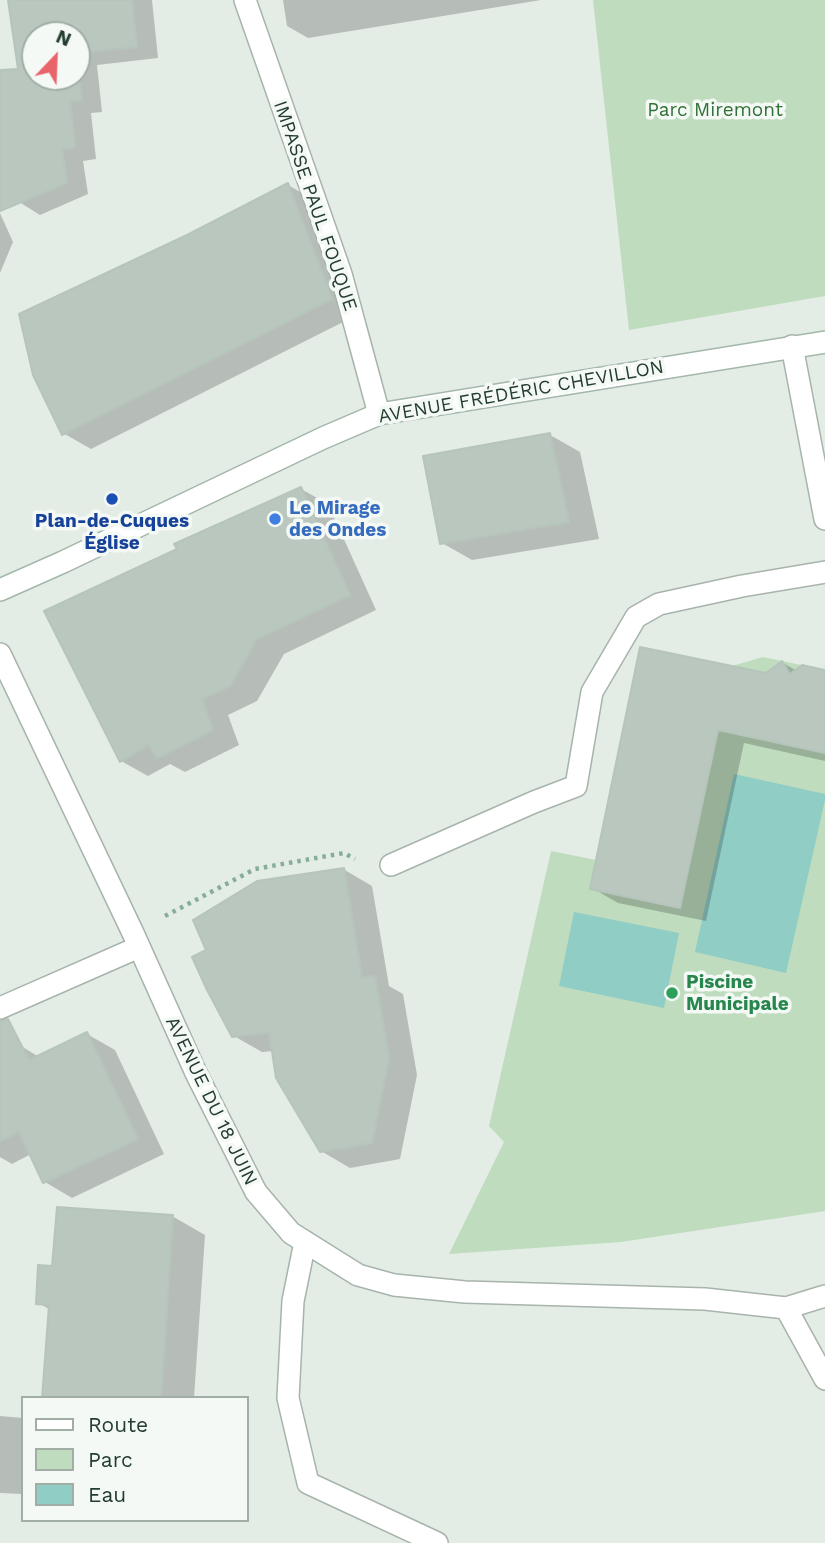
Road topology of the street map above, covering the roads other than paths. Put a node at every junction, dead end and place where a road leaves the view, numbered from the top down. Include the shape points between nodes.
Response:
1 (245, 0) edge
2 (825, 342) edge
3 (792, 346) junction
4 (379, 414) junction
5 (825, 519) edge
6 (825, 572) edge
7 (0, 590) edge
8 (0, 654) edge
9 (391, 865) dead end
10 (136, 940) junction
11 (0, 1007) edge
12 (305, 1242) junction
13 (825, 1296) edge
14 (786, 1308) junction
15 (825, 1379) edge
16 (437, 1543) edge

1 - 4 street, IMPASSE PAUL FOUQUE via 341,274
2 - 3 street, AVENUE FRÉDÉRIC CHEVILLON
3 - 4 street, AVENUE FRÉDÉRIC CHEVILLON
3 - 5 street
4 - 7 street, AVENUE FRÉDÉRIC CHEVILLON
6 - 9 street via 659,604 636,617 592,692 576,786
8 - 10 street, AVENUE DU 18 JUIN
10 - 11 street
10 - 12 street, AVENUE DU 18 JUIN via 256,1192 291,1233
12 - 14 street, AVENUE DU 18 JUIN via 358,1275 394,1285 464,1292 705,1299
12 - 16 street via 293,1301 288,1398 308,1483
13 - 14 street
14 - 15 street

